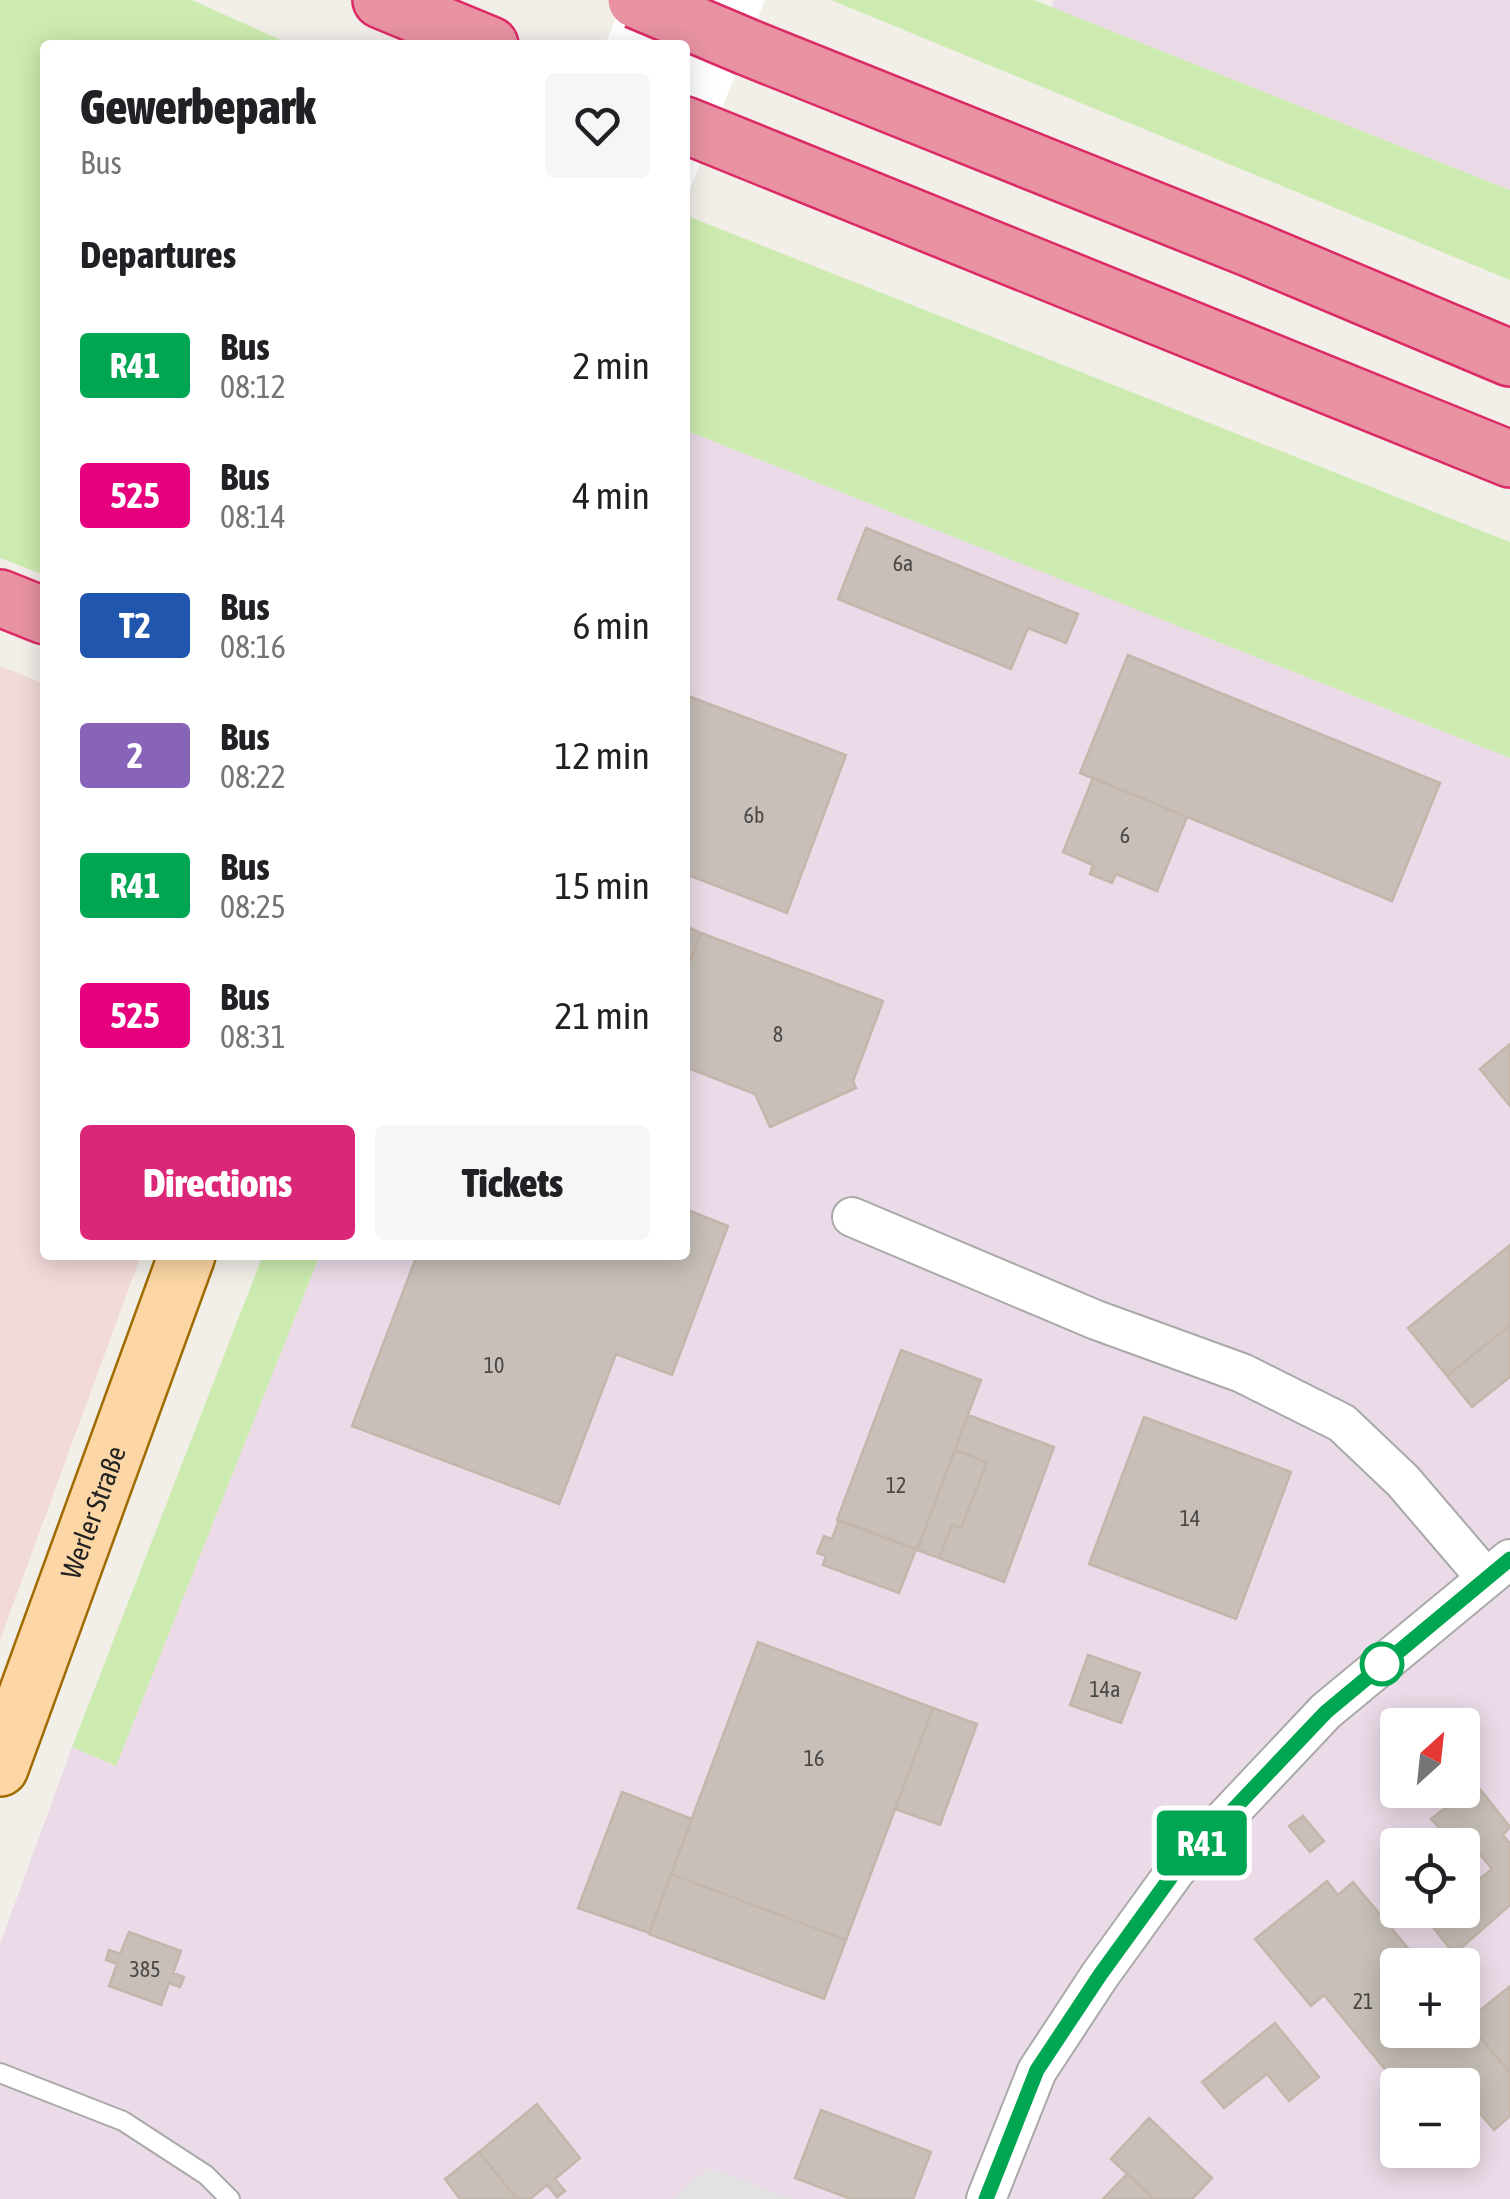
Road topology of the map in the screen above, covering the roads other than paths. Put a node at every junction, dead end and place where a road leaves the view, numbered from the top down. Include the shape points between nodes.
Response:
1 (381, 0) edge
2 (636, 0) edge
3 (688, 0) edge
4 (478, 40) edge
5 (671, 40) edge
6 (698, 131) edge
7 (1510, 358) edge
8 (1510, 459) edge
9 (0, 598) edge
10 (40, 614) edge
11 (852, 1218) dead end
12 (185, 1260) edge
13 (1498, 1568) edge
14 (0, 1768) edge
15 (0, 2073) edge
16 (230, 2199) edge
17 (986, 2199) edge

1 - 4 highway
2 - 7 highway, bridge
3 - 5 main road
6 - 8 highway
9 - 10 highway
11 - 13 street via 1242,1373 1342,1423
12 - 14 main road, Werler Straße
13 - 17 street via 1326,1712 1176,1870 1037,2070
15 - 16 lane via 123,2120 206,2175

